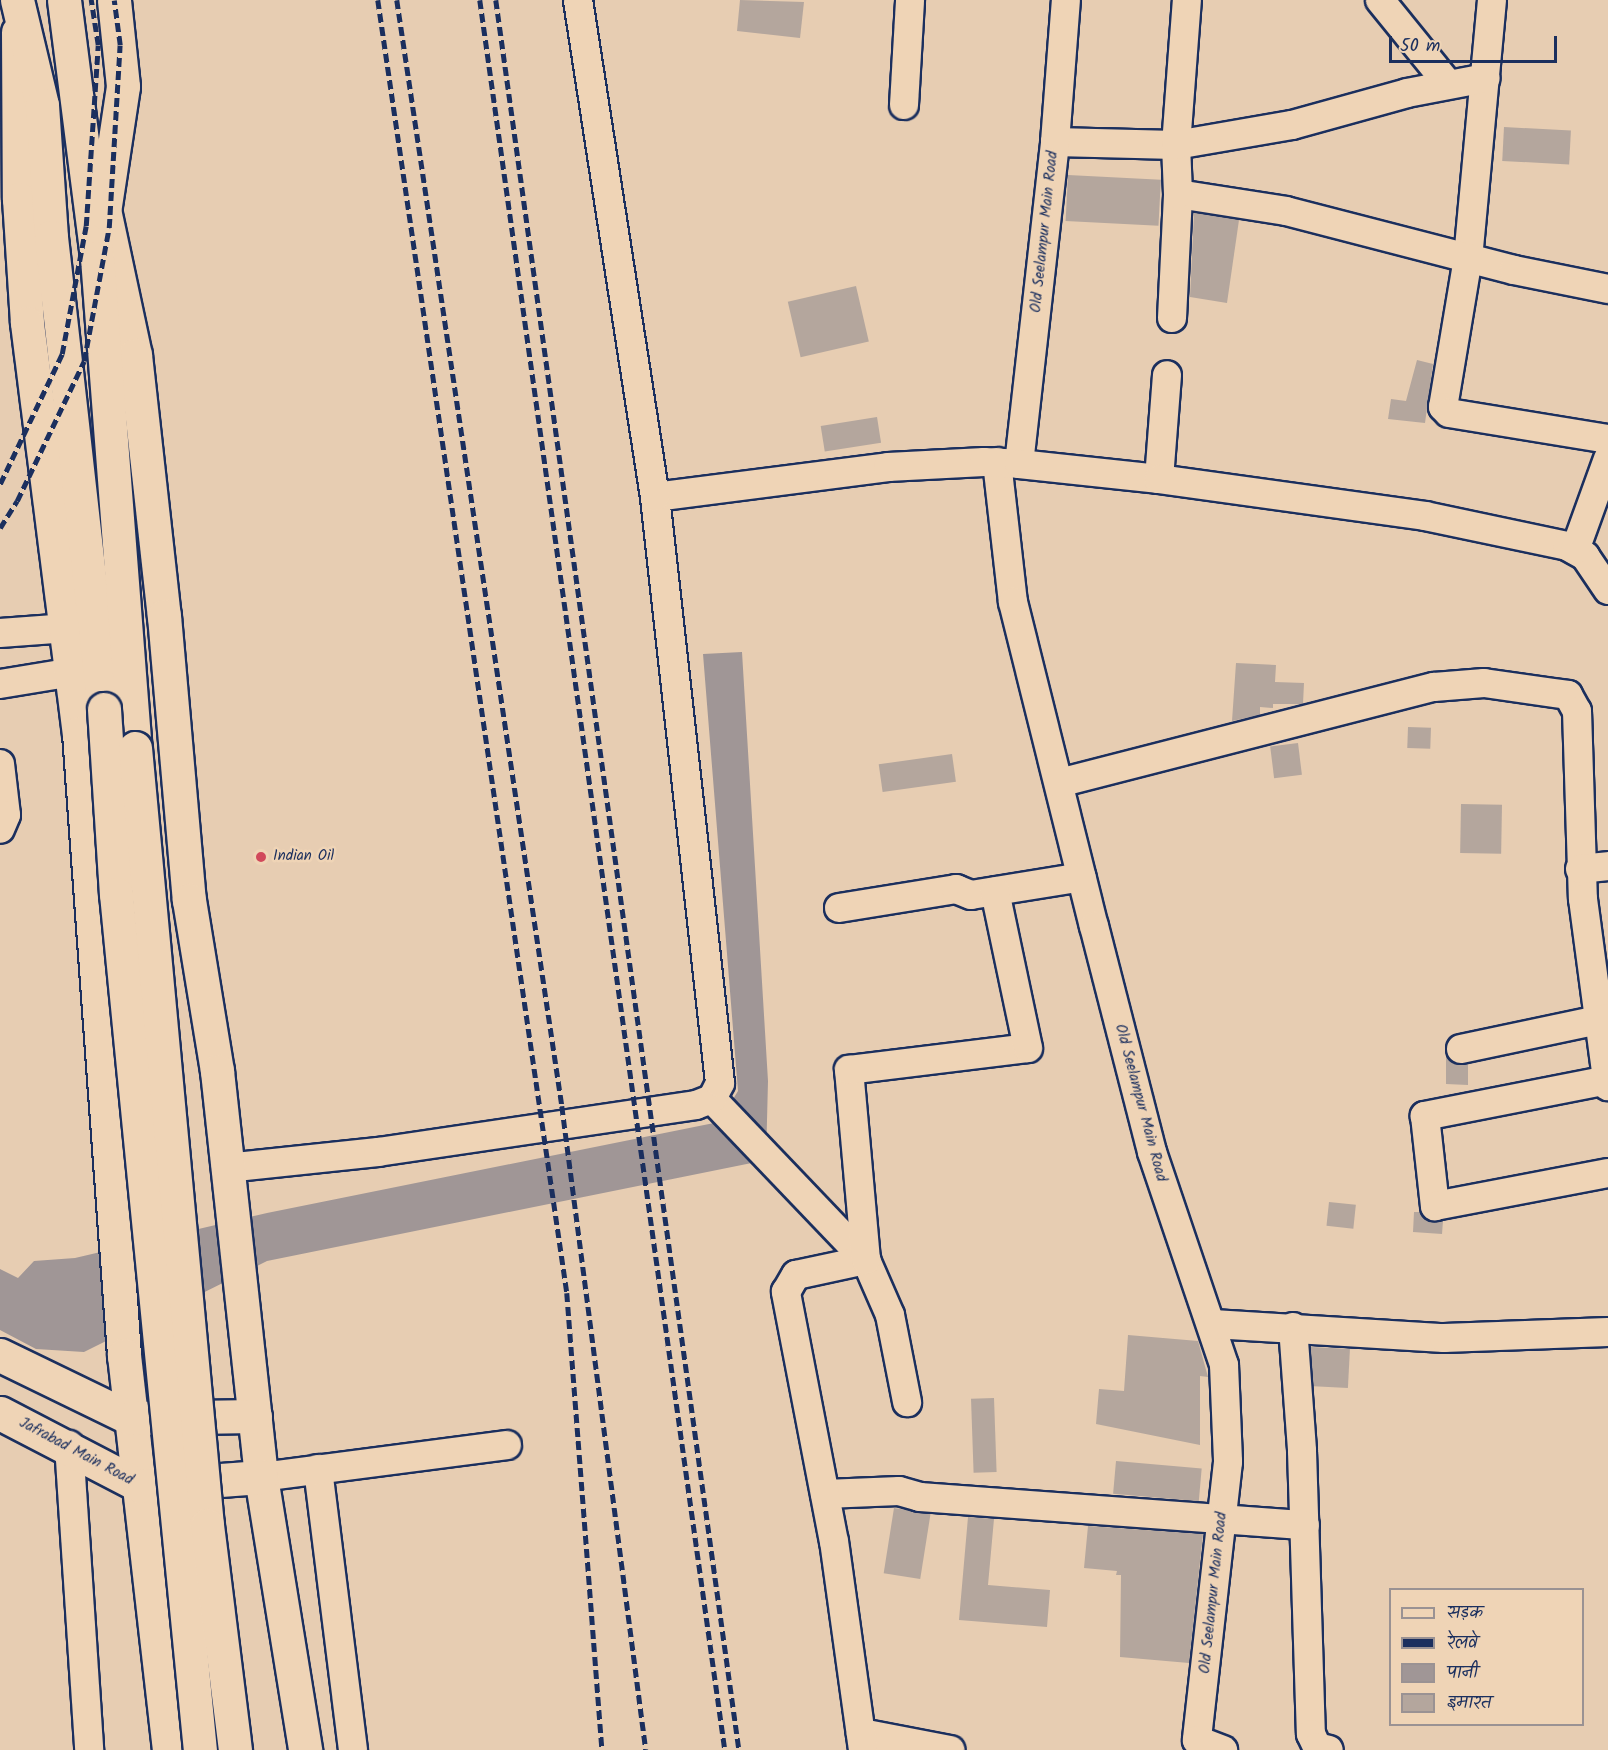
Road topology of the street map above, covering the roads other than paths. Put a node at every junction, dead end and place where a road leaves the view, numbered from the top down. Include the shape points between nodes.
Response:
1 (64, 0) edge
2 (114, 0) edge
3 (578, 0) edge
4 (910, 0) edge
5 (1066, 0) edge
6 (1187, 0) edge
7 (1380, 0) edge
8 (1492, 0) edge
9 (17, 1) edge
10 (1486, 78) junction
11 (1448, 84) junction
12 (904, 105) dead end
13 (80, 106) junction
14 (1055, 142) junction
15 (1176, 145) junction
16 (1178, 194) junction
17 (104, 208) junction
18 (97, 258) junction
19 (1468, 258) junction
20 (1608, 289) edge
21 (1172, 318) dead end
22 (116, 324) junction
23 (1167, 375) dead end
24 (1608, 439) edge
25 (1608, 459) edge
26 (1016, 464) junction
27 (1159, 478) junction
28 (655, 497) junction
29 (1575, 550) junction
30 (1608, 590) edge
31 (68, 628) junction
32 (0, 633) edge
33 (73, 672) junction
34 (0, 684) edge
35 (0, 764) edge
36 (1059, 783) junction
37 (0, 829) edge
38 (1594, 868) edge
39 (1082, 877) junction
40 (996, 891) junction
41 (839, 908) dead end
42 (1599, 948) edge
43 (1605, 1019) edge
44 (1461, 1049) dead end
45 (1608, 1080) edge
46 (1608, 1086) edge
47 (718, 1105) junction
48 (226, 1168) junction
49 (1608, 1173) edge
50 (866, 1260) junction
51 (1213, 1324) junction
52 (1293, 1327) junction
53 (1608, 1332) edge
54 (0, 1355) edge
55 (907, 1402) dead end
56 (0, 1413) edge
57 (255, 1416) junction
58 (130, 1418) junction
59 (507, 1445) dead end
60 (69, 1446) junction
61 (318, 1469) junction
62 (261, 1477) junction
63 (140, 1486) junction
64 (825, 1494) junction
65 (1222, 1520) junction
66 (1305, 1525) junction
67 (862, 1742) edge
68 (89, 1750) edge
69 (169, 1750) edge
70 (201, 1750) edge
71 (235, 1750) edge
72 (305, 1750) edge
73 (353, 1750) edge
74 (950, 1750) edge
75 (1223, 1750) edge
76 (1329, 1750) edge

1 - 13 main road
2 - 17 main road via 123,86
3 - 28 street
4 - 12 street
5 - 14 street, Old Seelampur Main Road
6 - 15 street
7 - 11 street
8 - 10 street
9 - 31 main road via 19,199 27,323
9 - 70 main road, bridge via 42,105 51,237 104,709 117,905
10 - 11 street
10 - 19 street
11 - 15 street via 1292,125
13 - 17 main road
13 - 18 main road
14 - 15 street
14 - 26 street, Old Seelampur Main Road
15 - 16 street
16 - 19 street via 1286,211
16 - 21 street
17 - 18 main road
17 - 22 main road
18 - 22 main road
19 - 20 street
19 - 24 street via 1443,403 1446,411
22 - 48 main road via 164,616 189,900 214,1049
22 - 71 main road, bridge via 108,387 135,738 205,1503
23 - 27 street
25 - 29 street
26 - 27 street
26 - 28 street via 888,467
26 - 36 street, Old Seelampur Main Road via 1012,602
27 - 29 street via 1425,516
28 - 47 street via 720,1069
29 - 30 street via 1600,573
31 - 32 street
31 - 33 main road
33 - 34 street
33 - 58 main road
35 - 37 street via 6,815
36 - 38 street via 1434,687 1484,683 1560,693 1574,701 1577,711
36 - 39 street, Old Seelampur Main Road
38 - 42 street
39 - 40 street
39 - 51 street, Old Seelampur Main Road via 1152,1152
40 - 41 street via 971,895 956,889
40 - 50 street via 1028,1048 849,1070
42 - 43 street
43 - 44 street
43 - 45 street
45 - 46 street
45 - 49 street via 1425,1116 1436,1206
47 - 48 street via 696,1105 378,1152
47 - 50 street
48 - 57 main road
50 - 55 street via 890,1315
50 - 64 street via 796,1275 787,1285
51 - 52 street
51 - 65 street, Old Seelampur Main Road via 1227,1384 1228,1462
52 - 53 street via 1444,1338
52 - 66 street
54 - 58 main road
56 - 60 main road, Jafrabad Main Road
57 - 58 main road
57 - 62 main road
58 - 63 main road
59 - 61 street
60 - 63 main road, Jafrabad Main Road
60 - 68 street
61 - 62 street
61 - 73 street
62 - 63 main road, Jafrabad Main Road
62 - 72 main road
63 - 69 main road
64 - 65 street via 899,1491 920,1497
64 - 67 street
65 - 66 street
65 - 75 street, Old Seelampur Main Road via 1197,1740
66 - 76 street via 1311,1734 1317,1747
67 - 74 street

